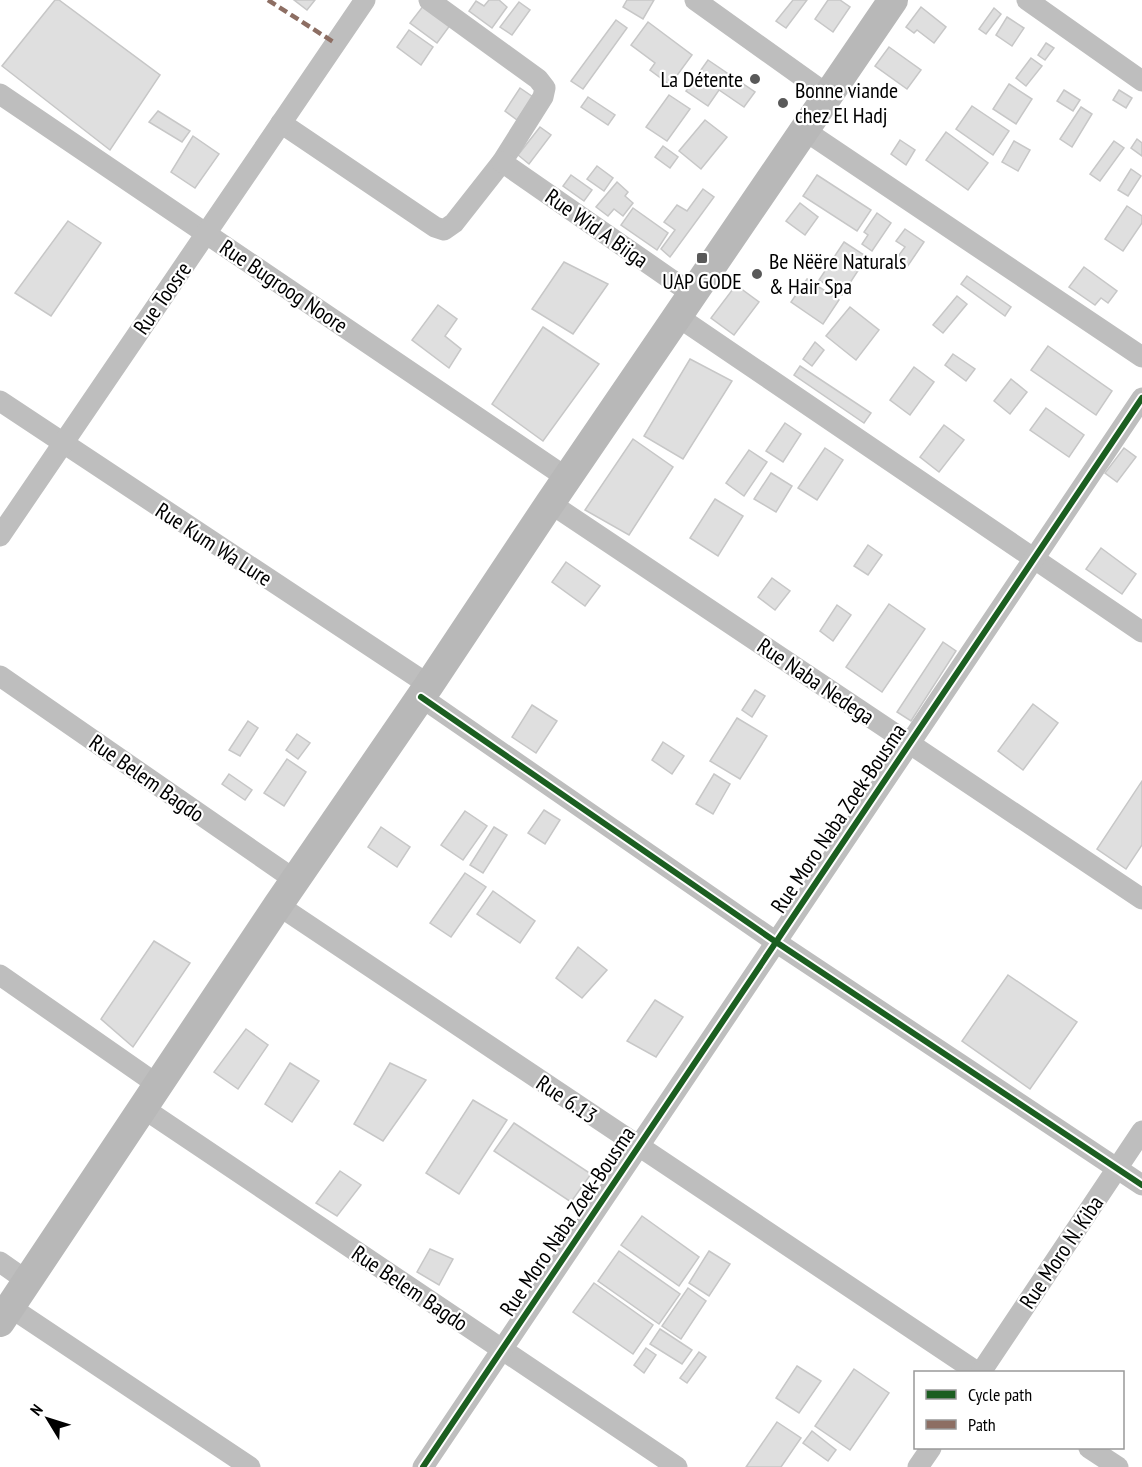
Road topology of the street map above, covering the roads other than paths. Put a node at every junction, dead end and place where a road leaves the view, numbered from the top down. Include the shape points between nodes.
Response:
1 (365, 0) edge
2 (429, 0) edge
3 (695, 0) edge
4 (893, 0) edge
5 (1027, 0) edge
6 (1142, 81) edge
7 (0, 94) edge
8 (828, 94) junction
9 (281, 123) junction
10 (804, 130) junction
11 (502, 162) junction
12 (206, 234) junction
13 (685, 305) junction
14 (1142, 357) edge
15 (1142, 398) edge
16 (0, 401) edge
17 (62, 443) junction
18 (567, 478) junction
19 (550, 503) junction
20 (0, 536) edge
21 (1034, 558) junction
22 (1142, 632) edge
23 (0, 676) edge
24 (425, 691) junction
25 (910, 743) junction
26 (295, 880) junction
27 (1142, 899) edge
28 (278, 905) junction
29 (777, 942) junction
30 (0, 975) edge
31 (150, 1097) junction
32 (1142, 1131) edge
33 (639, 1147) junction
34 (1117, 1168) junction
35 (1142, 1185) edge
36 (0, 1262) edge
37 (27, 1281) junction
38 (5, 1315) edge
39 (502, 1350) junction
40 (977, 1371) edge
41 (980, 1371) edge
42 (930, 1449) edge
43 (1091, 1449) edge
44 (250, 1467) edge
45 (423, 1467) edge
46 (677, 1467) edge
47 (918, 1467) edge
48 (1118, 1467) edge

1 - 9 street, Rue Toosre
2 - 11 street via 545,88
3 - 8 street
4 - 8 main road
5 - 6 street
7 - 12 street, Rue Bugroog Noore
8 - 10 main road
9 - 11 street via 444,230 454,224
9 - 12 street, Rue Toosre
10 - 13 main road
10 - 14 street
11 - 13 street, Rue Wid A Biiga
12 - 17 street, Rue Toosre
12 - 18 street, Rue Bugroog Noore
13 - 18 main road
13 - 21 street, Rue Wid A Biiga
15 - 21 street, Rue Moro Naba Zoek-Bousma
16 - 17 street, Rue Kum Wa Lure
17 - 20 street, Rue Toosre
17 - 24 street, Rue Kum Wa Lure
18 - 19 main road
19 - 24 main road
19 - 25 street, Rue Naba Nedega
21 - 22 street, Rue Wid A Biiga
21 - 25 street, Rue Moro Naba Zoek-Bousma
23 - 26 street, Rue Belem Bagdo
24 - 26 main road
24 - 29 street, Rue Kum Wa Lure
25 - 27 street, Rue Naba Nedega
25 - 29 street, Rue Moro Naba Zoek-Bousma
26 - 28 main road
28 - 31 main road
28 - 33 street, Rue 6.13
29 - 33 street, Rue Moro Naba Zoek-Bousma
29 - 34 street, Rue Kum Wa Lure
30 - 31 street, Rue Belem Bagdo
31 - 37 main road
31 - 39 street, Rue Belem Bagdo
32 - 34 street, Rue Moro N. Kiba
33 - 39 street, Rue Moro Naba Zoek-Bousma
33 - 40 street, Rue 6.13
34 - 35 street, Rue Kum Wa Lure
34 - 41 street, Rue Moro N. Kiba
36 - 37 street
37 - 38 main road
38 - 44 street
39 - 45 street, Rue Moro Naba Zoek-Bousma
39 - 46 street, Rue Belem Bagdo
42 - 47 street
43 - 48 street

